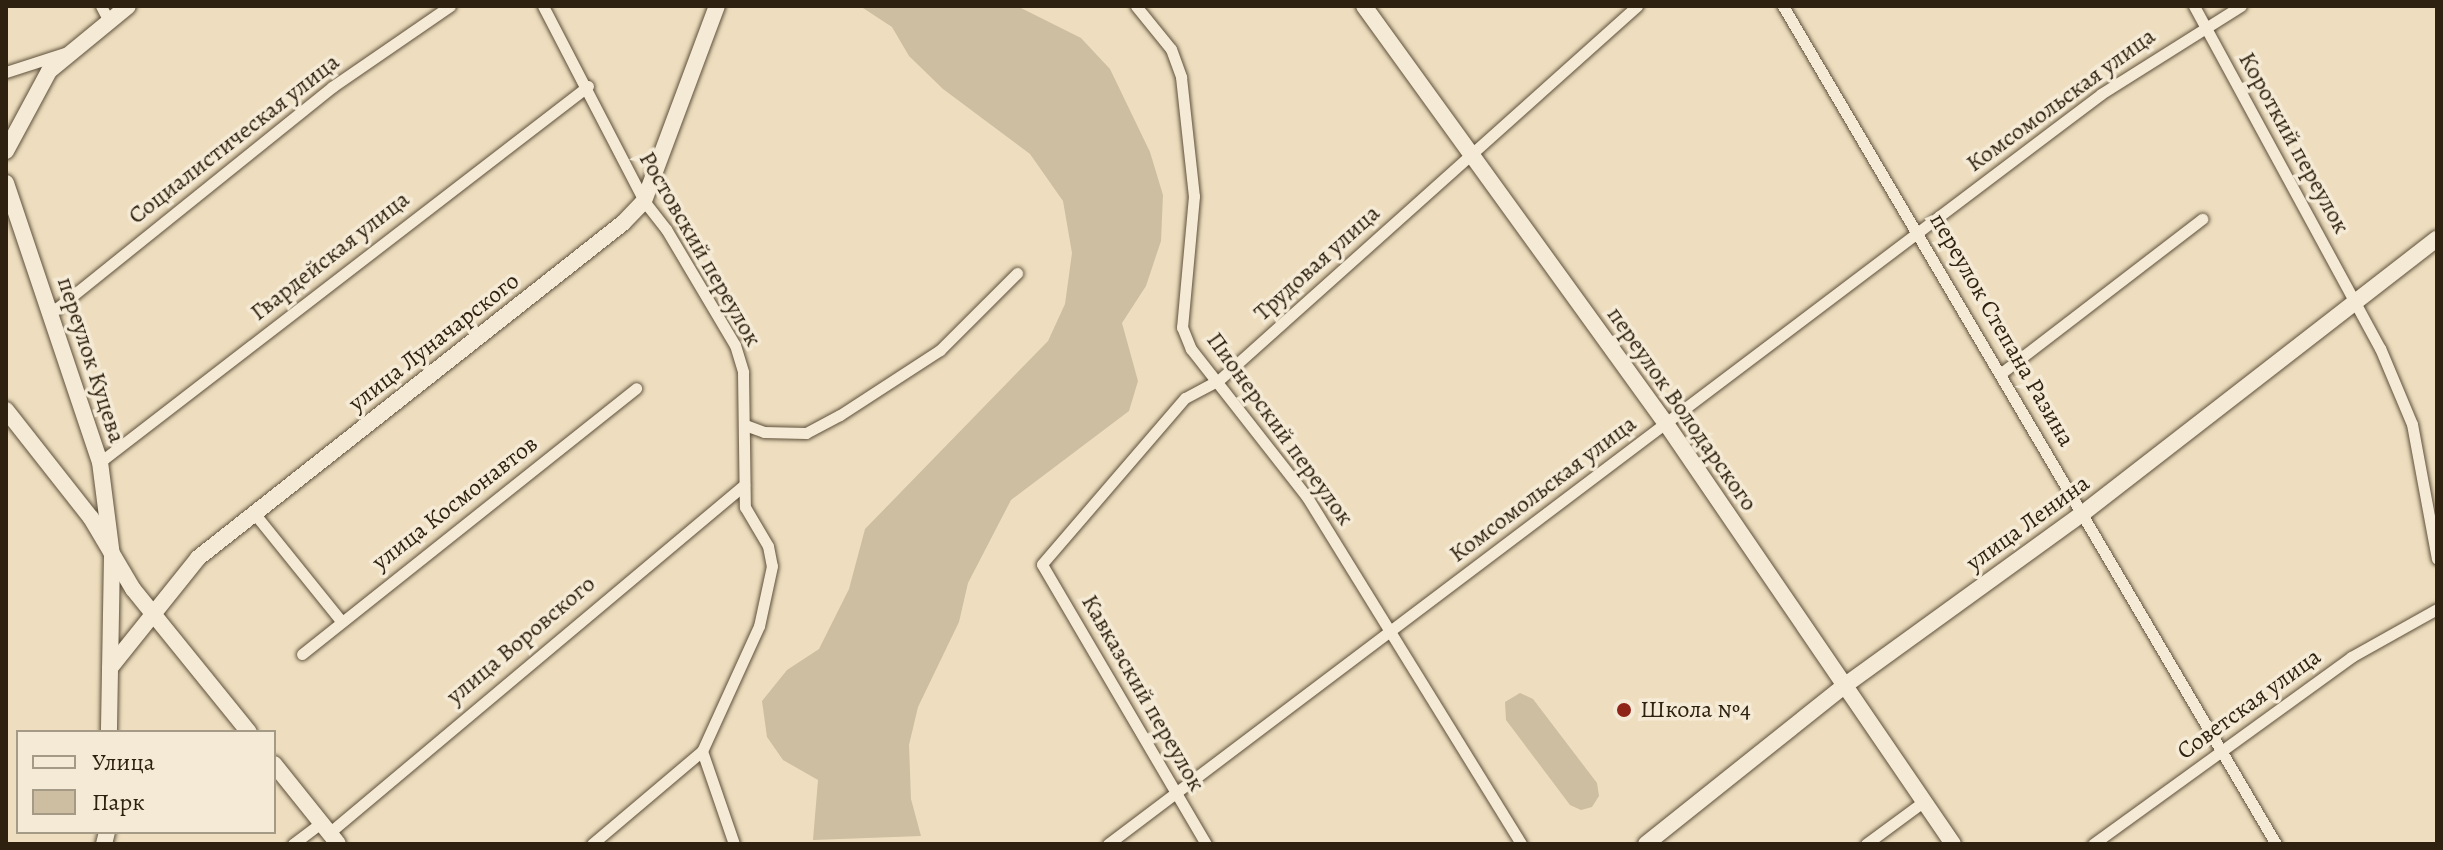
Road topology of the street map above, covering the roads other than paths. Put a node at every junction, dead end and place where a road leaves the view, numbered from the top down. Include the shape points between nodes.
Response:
1 (128, 6) edge
2 (450, 6) edge
3 (543, 6) edge
4 (717, 6) edge
5 (1136, 6) edge
6 (1364, 6) edge
7 (1637, 6) edge
8 (1783, 6) edge
9 (2194, 6) edge
10 (2241, 6) edge
11 (105, 13) edge
12 (2203, 26) junction
13 (68, 52) junction
14 (6, 72) edge
15 (588, 86) junction
16 (6, 151) edge
17 (1473, 154) junction
18 (6, 183) edge
19 (644, 201) junction
20 (2202, 219) dead end
21 (1921, 232) junction
22 (2437, 239) edge
23 (1017, 273) dead end
24 (2357, 301) junction
25 (51, 313) junction
26 (2000, 374) junction
27 (1219, 380) junction
28 (636, 388) dead end
29 (6, 410) edge
30 (745, 425) junction
31 (1667, 425) junction
32 (100, 462) junction
33 (744, 485) junction
34 (254, 513) junction
35 (2082, 514) junction
36 (112, 556) junction
37 (2437, 559) edge
38 (1042, 564) joint
39 (2437, 609) edge
40 (152, 610) junction
41 (341, 621) junction
42 (1392, 629) junction
43 (302, 654) dead end
44 (110, 668) junction
45 (1844, 686) junction
46 (109, 730) edge
47 (247, 730) edge
48 (702, 751) junction
49 (2221, 751) junction
50 (276, 767) edge
51 (1175, 791) junction
52 (1923, 802) junction
53 (329, 833) edge
54 (293, 844) edge
55 (592, 844) edge
56 (734, 844) edge
57 (1108, 844) edge
58 (1206, 844) edge
59 (1521, 844) edge
60 (1646, 844) edge
61 (1866, 844) edge
62 (1953, 844) edge
63 (2093, 844) edge
64 (2276, 844) edge

1 - 11 street
2 - 25 street, Социалистическая улица via 332,87
3 - 15 street, Ростовский переулок
4 - 19 street, улица Луначарского
5 - 27 street, Пионерский переулок via 1171,49 1181,77 1194,196 1182,327 1191,349
6 - 17 street, переулок Володарского
7 - 17 street, Трудовая улица
8 - 21 street, переулок Степана Разина
9 - 12 street, Короткий переулок
10 - 12 street, Комсомольская улица
11 - 13 street
12 - 21 street, Комсомольская улица via 2101,94
12 - 24 street, Короткий переулок
13 - 14 street
13 - 16 street via 49,71
15 - 19 street, Ростовский переулок
15 - 32 street, Гвардейская улица
17 - 27 street, Трудовая улица
17 - 31 street, переулок Володарского
18 - 25 street, переулок Куцева
19 - 30 street, Ростовский переулок via 735,345 743,372
19 - 34 street, улица Луначарского via 623,223
20 - 26 street
21 - 26 street, переулок Степана Разина
21 - 31 street, Комсомольская улица
22 - 24 street, улица Ленина
23 - 30 street via 940,350 840,415 806,433 764,432
24 - 35 street, улица Ленина
24 - 37 street via 2412,424
25 - 32 street, переулок Куцева
26 - 35 street, переулок Степана Разина
27 - 38 street, Трудовая улица via 1185,398
27 - 42 street, Пионерский переулок via 1307,497
28 - 41 street, улица Космонавтов
29 - 36 street, переулок Куцева via 91,518
30 - 33 street, Ростовский переулок
31 - 42 street, Комсомольская улица
31 - 45 street, переулок Володарского
32 - 36 street, переулок Куцева
33 - 48 street, Ростовский переулок via 745,507 768,546 772,566 759,626
33 - 53 street, улица Воровского
34 - 40 street, улица Луначарского via 198,558
34 - 41 street
35 - 45 street, улица Ленина
35 - 49 street, переулок Степана Разина
36 - 40 street, переулок Куцева
36 - 44 street
38 - 51 street, Кавказский переулок
39 - 49 street, Советская улица via 2351,657
40 - 44 street, улица Луначарского
40 - 47 street, переулок Куцева
41 - 43 street, улица Космонавтов
42 - 51 street, Комсомольская улица
42 - 59 street, Пионерский переулок
44 - 46 street
45 - 52 street, переулок Володарского
45 - 60 street, улица Ленина
48 - 55 street, Ростовский переулок
48 - 56 street
49 - 63 street, Советская улица
49 - 64 street, переулок Степана Разина
50 - 53 street
51 - 57 street, Комсомольская улица
51 - 58 street, Кавказский переулок
52 - 61 street
52 - 62 street, переулок Володарского
53 - 54 street, улица Воровского

